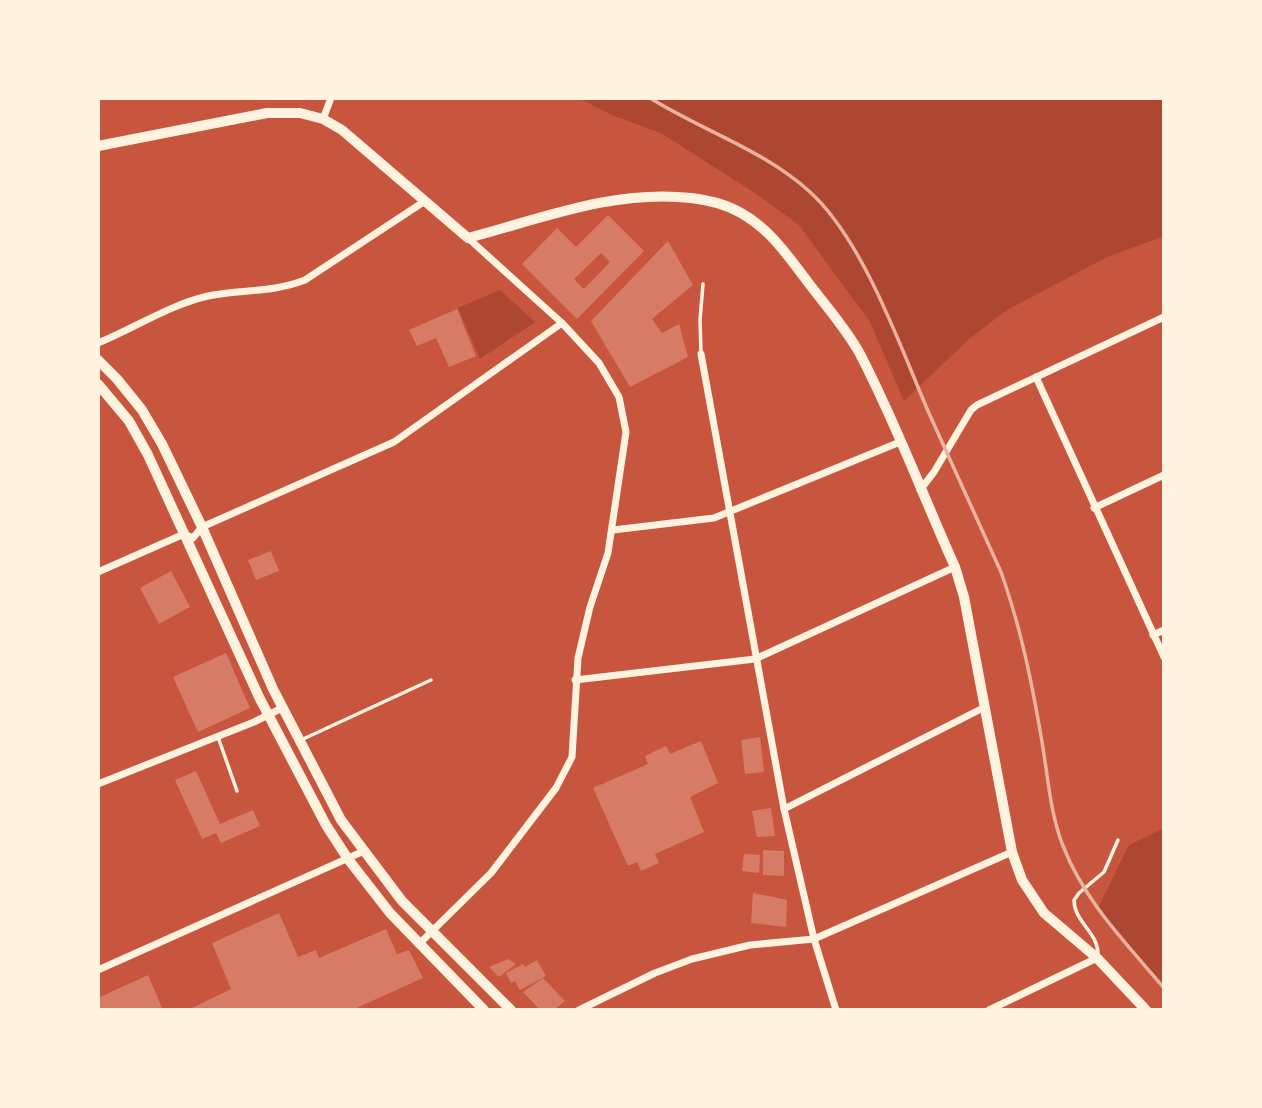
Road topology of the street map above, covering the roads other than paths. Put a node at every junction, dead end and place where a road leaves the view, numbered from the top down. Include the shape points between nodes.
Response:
1 (331, 98) edge
2 (323, 119) junction
3 (98, 146) edge
4 (425, 201) junction
5 (468, 237) junction
6 (703, 284) dead end
7 (1164, 317) edge
8 (562, 323) junction
9 (98, 343) edge
10 (701, 354) joint
11 (98, 360) edge
12 (1036, 377) junction
13 (117, 379) junction
14 (99, 386) edge
15 (900, 442) junction
16 (1164, 475) edge
17 (920, 490) junction
18 (1094, 508) junction
19 (730, 513) junction
20 (202, 527) junction
21 (613, 530) junction
22 (184, 534) junction
23 (955, 567) junction
24 (98, 572) edge
25 (1164, 630) edge
26 (1153, 635) junction
27 (1164, 657) edge
28 (755, 659) junction
29 (431, 680) dead end
30 (575, 680) junction
31 (273, 689) junction
32 (259, 697) junction
33 (985, 707) junction
34 (282, 708) junction
35 (268, 715) junction
36 (218, 737) junction
37 (300, 741) junction
38 (316, 773) junction
39 (303, 782) junction
40 (98, 784) edge
41 (237, 791) dead end
42 (784, 809) junction
43 (1118, 840) dead end
44 (364, 851) junction
45 (1012, 852) junction
46 (348, 859) junction
47 (402, 901) junction
48 (390, 913) junction
49 (431, 931) junction
50 (814, 939) junction
51 (419, 944) junction
52 (1097, 958) junction
53 (98, 970) edge
54 (484, 1010) edge
55 (511, 1010) edge
56 (579, 1010) edge
57 (836, 1010) edge
58 (989, 1010) edge
59 (1146, 1010) edge

1 - 2 street
2 - 3 street via 300,113 267,113
2 - 4 street
4 - 5 street
4 - 9 street via 286,288 208,296
5 - 8 street
5 - 15 street via 622,198 691,198 724,204 778,243 848,335
6 - 10 lane
7 - 12 street
8 - 20 street via 394,442
8 - 21 street via 611,380 624,413 626,432
10 - 19 street
11 - 13 main road
12 - 17 street via 971,410
12 - 18 street
13 - 14 street
13 - 20 main road via 162,444
14 - 22 main road via 129,421
15 - 17 street
15 - 19 street
16 - 18 street
17 - 23 street
18 - 26 street
19 - 21 street
19 - 28 street
20 - 22 street via 193,538
20 - 31 main road
21 - 30 street via 582,638
22 - 24 street
22 - 32 main road
23 - 28 street
23 - 33 street
25 - 26 street
26 - 27 street
28 - 30 street
28 - 42 street
29 - 37 lane
30 - 49 street via 574,744 566,772 491,873
31 - 32 main road
31 - 34 main road
32 - 35 main road
33 - 42 street
33 - 45 street
34 - 35 street
34 - 37 main road
35 - 36 street
35 - 39 main road
36 - 40 street
36 - 41 lane
37 - 38 main road
38 - 39 main road
38 - 44 main road
39 - 46 main road
42 - 50 street
43 - 52 lane via 1104,872 1074,900 1076,913 1097,943
44 - 46 street
44 - 47 main road
45 - 50 street
45 - 52 street via 1022,880 1044,913
46 - 48 main road
46 - 53 street
47 - 48 main road
47 - 49 main road
48 - 51 main road
49 - 51 street
49 - 55 main road
50 - 56 street via 750,945 702,956
50 - 57 street
51 - 54 main road
52 - 58 street
52 - 59 street

